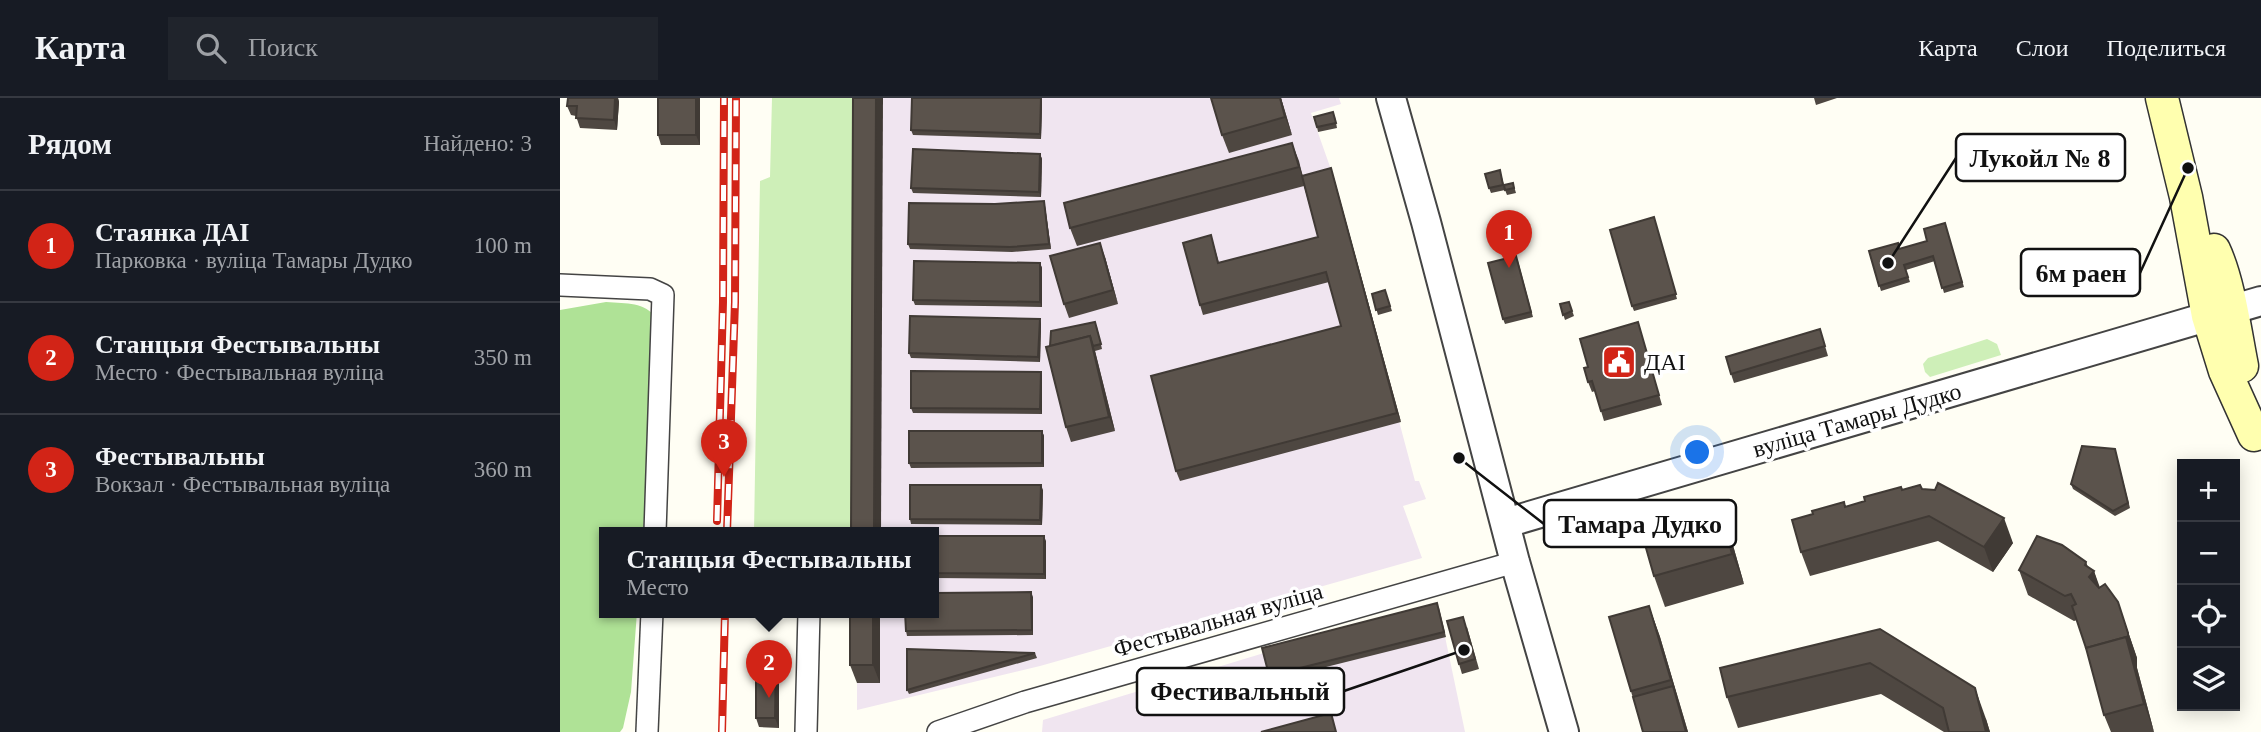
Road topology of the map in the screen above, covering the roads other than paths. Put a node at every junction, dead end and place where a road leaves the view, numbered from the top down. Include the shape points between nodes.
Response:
1 (1391, 98) edge
2 (2162, 98) edge
3 (560, 285) edge
4 (2261, 301) edge
5 (2220, 313) junction
6 (2258, 448) edge
7 (1506, 523) junction
8 (655, 527) edge
9 (1515, 562) junction
10 (652, 618) edge
11 (808, 618) edge
12 (647, 732) edge
13 (806, 732) edge
14 (938, 732) edge
15 (1564, 732) edge

1 - 7 street
2 - 5 main road
3 - 8 street via 650,289 663,295
4 - 5 street, вуліца Тамары Дудко
5 - 6 main road via 2225,371
5 - 7 street, вуліца Тамары Дудко
7 - 9 street
9 - 14 street, Фестывальная вуліца via 1025,702
9 - 15 street
10 - 12 street
11 - 13 street

